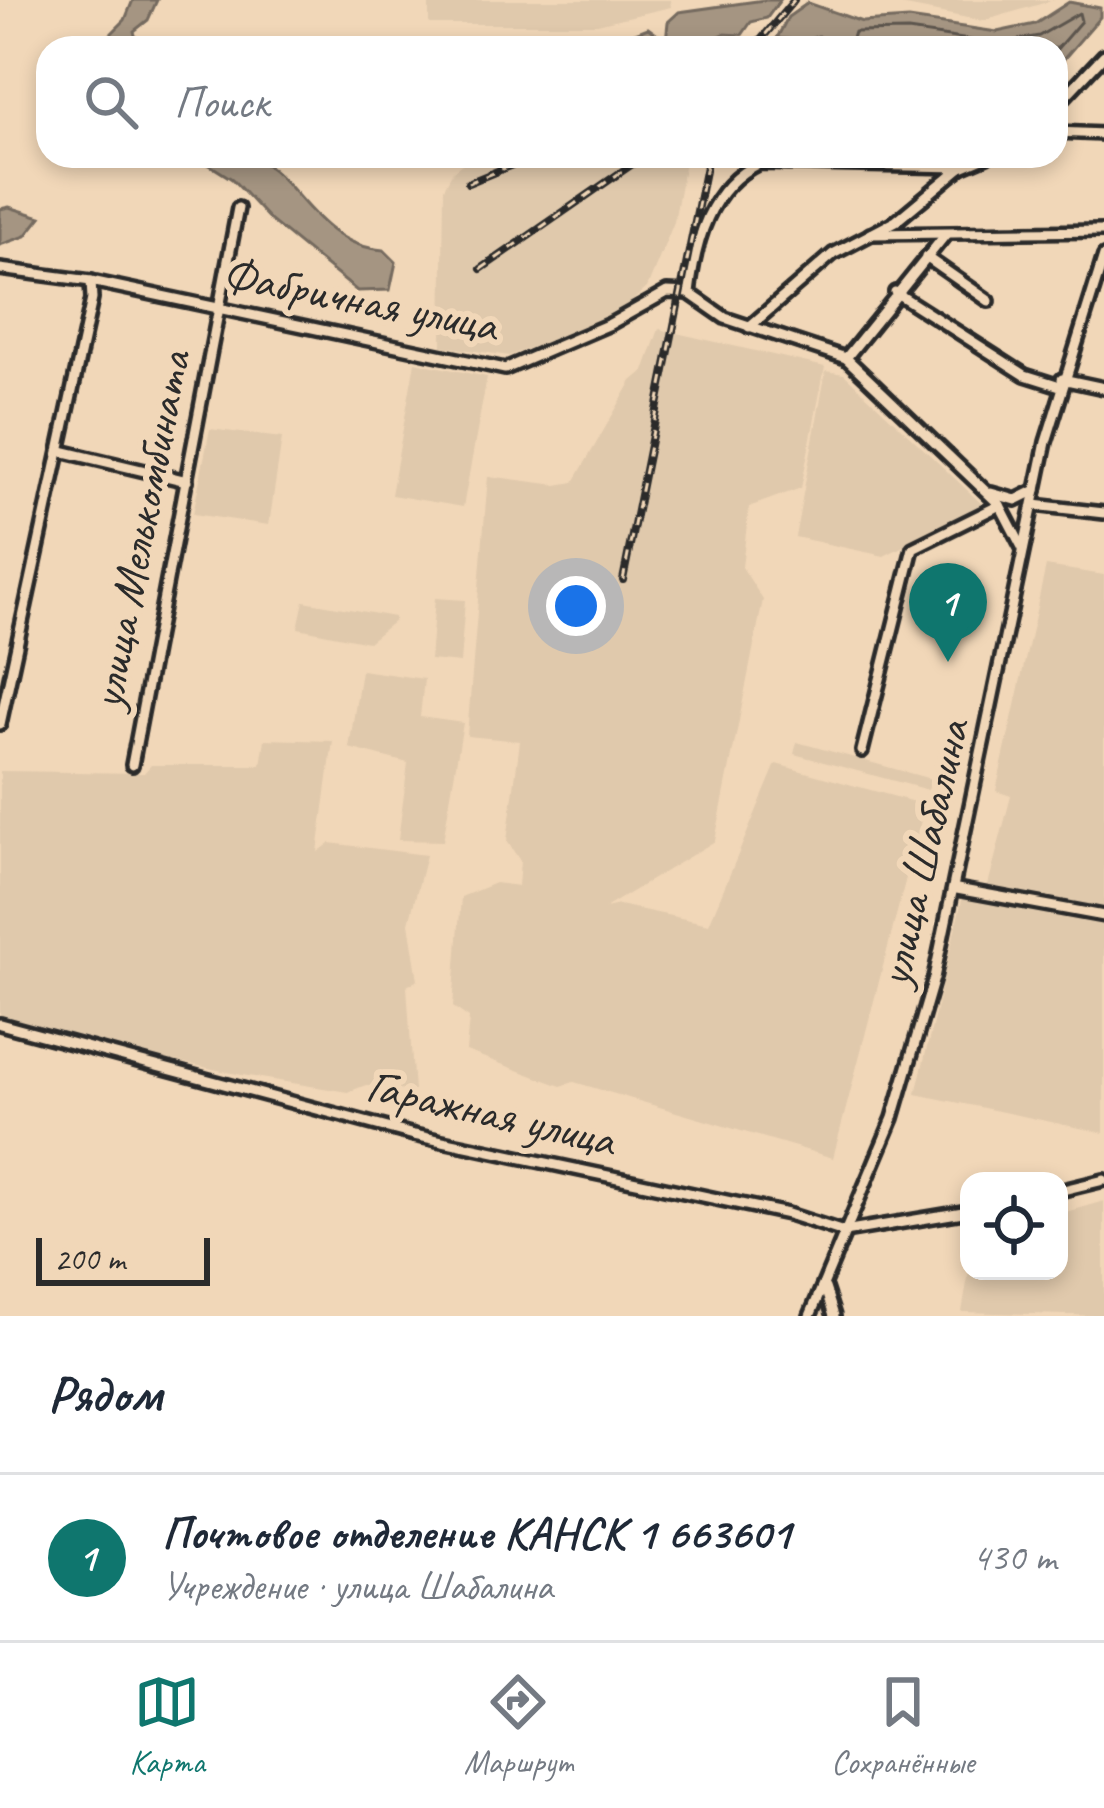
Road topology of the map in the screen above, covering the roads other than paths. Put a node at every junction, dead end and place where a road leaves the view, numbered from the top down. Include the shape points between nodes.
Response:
1 (1104, 55) edge
2 (1068, 93) edge
3 (1068, 132) edge
4 (1104, 134) edge
5 (756, 168) edge
6 (960, 168) edge
7 (238, 208) dead end
8 (1104, 231) edge
9 (865, 233) junction
10 (946, 234) junction
11 (1104, 256) edge
12 (926, 257) junction
13 (0, 269) edge
14 (92, 281) junction
15 (689, 292) junction
16 (895, 292) junction
17 (989, 301) dead end
18 (1104, 303) edge
19 (1091, 304) junction
20 (220, 308) junction
21 (749, 327) junction
22 (846, 358) junction
23 (1061, 383) junction
24 (1104, 388) edge
25 (61, 451) junction
26 (187, 481) junction
27 (1038, 488) junction
28 (986, 491) junction
29 (1016, 500) junction
30 (1034, 505) junction
31 (1005, 512) junction
32 (1104, 513) edge
33 (1028, 526) junction
34 (1023, 549) junction
35 (0, 724) edge
36 (862, 751) dead end
37 (132, 765) dead end
38 (957, 889) junction
39 (1104, 916) edge
40 (0, 1024) edge
41 (1104, 1180) edge
42 (1068, 1189) edge
43 (960, 1213) edge
44 (844, 1232) junction
45 (825, 1279) junction
46 (810, 1316) edge
47 (834, 1316) edge

1 - 2 street
3 - 4 street
5 - 15 street via 734,179 716,203 698,237
6 - 9 street via 896,221
7 - 20 street, улица Мелькомбината
8 - 10 street
9 - 10 street
9 - 21 street
10 - 12 street
11 - 19 street, улица Шабалина
12 - 16 street
12 - 17 street
13 - 14 street, Фабричная улица
14 - 20 street, Фабричная улица
14 - 25 street
15 - 20 street, Фабричная улица via 667,292 506,369
15 - 21 street
16 - 22 street
16 - 23 street via 1025,375
18 - 19 street
19 - 23 street, улица Шабалина
20 - 26 street, улица Мелькомбината
21 - 22 street
22 - 28 street
23 - 24 street
23 - 27 street, улица Шабалина
25 - 26 street
25 - 35 street
26 - 37 street, улица Мелькомбината
27 - 29 street
27 - 30 street, улица Шабалина
28 - 29 street
28 - 31 street
29 - 31 street
29 - 33 street
30 - 32 street
30 - 33 street, улица Шабалина
31 - 33 street
31 - 34 street
31 - 36 street via 913,548
33 - 34 street, улица Шабалина
34 - 38 street, улица Шабалина
38 - 39 street
38 - 44 street, улица Шабалина via 892,1118
40 - 44 street, Гаражная улица via 414,1135
41 - 42 street
43 - 44 street, Гаражная улица
44 - 45 street, улица Шабалина
45 - 46 street, улица Шабалина
45 - 47 street

